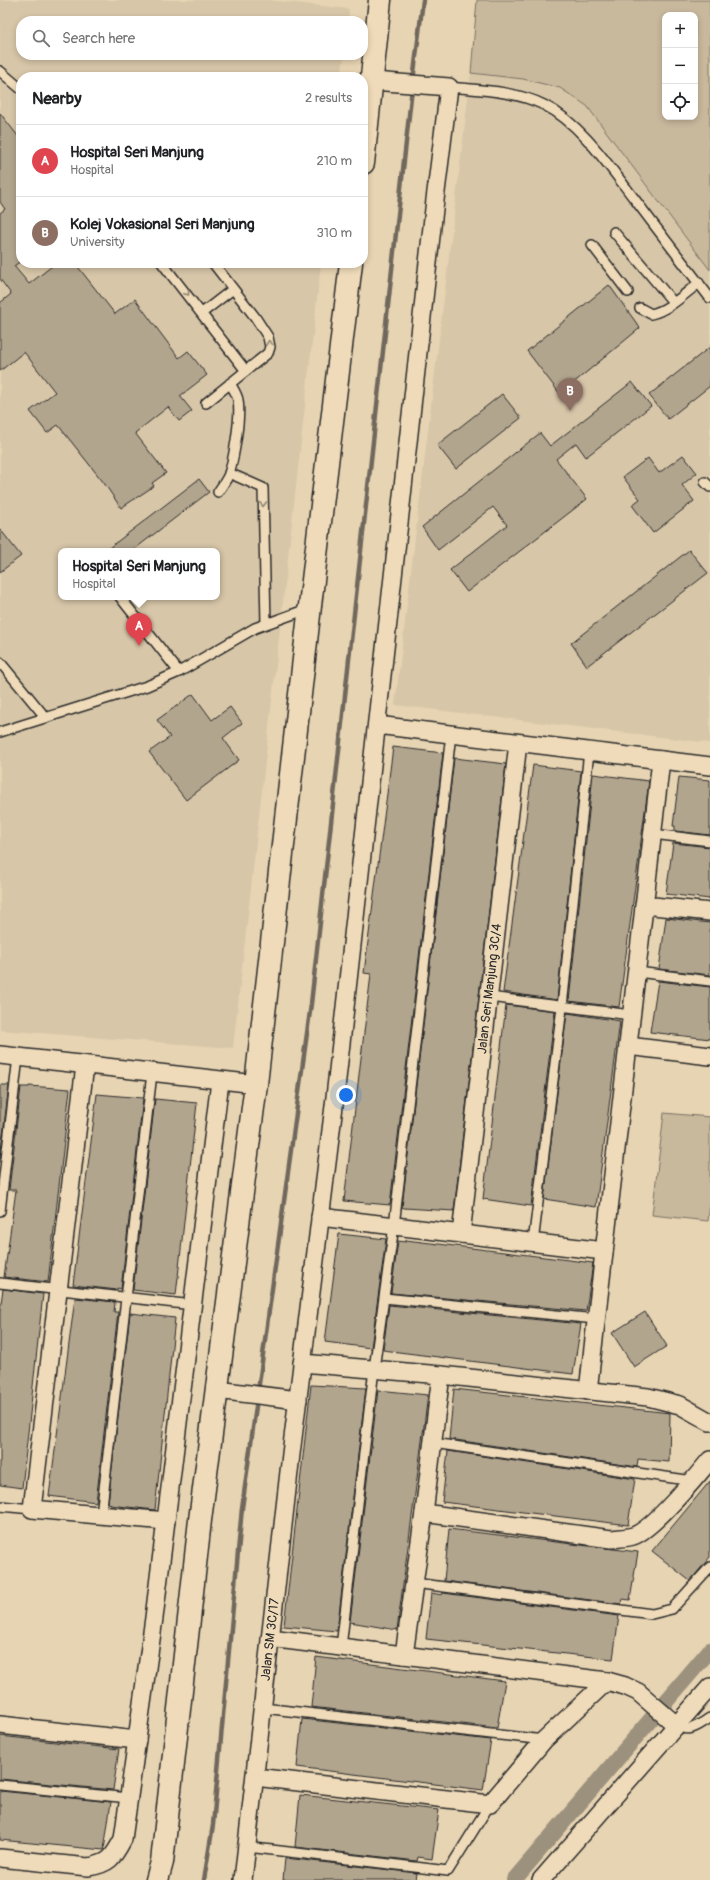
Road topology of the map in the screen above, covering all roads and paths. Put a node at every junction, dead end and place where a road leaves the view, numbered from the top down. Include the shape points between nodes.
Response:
1 (380, 0) edge
2 (0, 71) edge
3 (373, 81) junction
4 (16, 85) edge
5 (449, 87) junction
6 (368, 122) edge
7 (614, 232) dead end
8 (592, 245) dead end
9 (166, 268) edge
10 (216, 268) edge
11 (350, 268) edge
12 (699, 283) junction
13 (233, 289) junction
14 (628, 292) dead end
15 (710, 298) edge
16 (673, 302) junction
17 (640, 308) dead end
18 (202, 313) junction
19 (246, 370) junction
20 (230, 383) junction
21 (206, 402) dead end
22 (229, 473) junction
23 (218, 492) dead end
24 (122, 600) edge
25 (310, 608) junction
26 (266, 624) junction
27 (0, 662) edge
28 (179, 672) junction
29 (46, 718) junction
30 (377, 725) junction
31 (0, 732) edge
32 (451, 734) junction
33 (518, 743) junction
34 (589, 751) junction
35 (661, 760) junction
36 (710, 766) edge
37 (652, 834) junction
38 (710, 841) edge
39 (644, 905) junction
40 (710, 912) edge
41 (636, 972) junction
42 (710, 981) edge
43 (489, 997) junction
44 (562, 1006) junction
45 (632, 1015) junction
46 (628, 1046) junction
47 (0, 1055) edge
48 (710, 1056) edge
49 (18, 1057) junction
50 (85, 1065) junction
51 (152, 1073) junction
52 (220, 1080) junction
53 (256, 1084) junction
54 (0, 1211) edge
55 (320, 1217) junction
56 (394, 1226) junction
57 (461, 1234) junction
58 (533, 1243) junction
59 (604, 1252) junction
60 (0, 1283) edge
61 (58, 1289) junction
62 (126, 1298) junction
63 (384, 1298) junction
64 (193, 1305) junction
65 (596, 1319) junction
66 (302, 1363) junction
67 (374, 1369) junction
68 (441, 1375) junction
69 (588, 1391) junction
70 (227, 1392) junction
71 (298, 1400) junction
72 (710, 1422) edge
73 (433, 1443) junction
74 (710, 1460) edge
75 (693, 1481) junction
76 (0, 1506) edge
77 (32, 1509) junction
78 (424, 1513) junction
79 (101, 1515) junction
80 (166, 1521) junction
81 (710, 1567) edge
82 (414, 1583) junction
83 (270, 1638) junction
84 (342, 1647) junction
85 (404, 1655) junction
86 (606, 1681) junction
87 (710, 1687) edge
88 (262, 1708) junction
89 (710, 1718) edge
90 (672, 1721) junction
91 (0, 1724) edge
92 (137, 1740) junction
93 (544, 1740) junction
94 (255, 1777) junction
95 (0, 1785) edge
96 (129, 1798) junction
97 (490, 1804) junction
98 (247, 1847) junction
99 (0, 1858) edge
100 (157, 1880) edge
101 (244, 1880) edge
102 (541, 1880) edge

1 - 3 street
2 - 4 lane
3 - 5 street
3 - 6 street
5 - 12 lane via 519,97 543,104 560,114 574,126 608,166
5 - 30 street, Jalan SM 3C/17
7 - 16 lane
8 - 14 lane
9 -> 18 lane
10 - 13 lane
11 - 25 street
12 - 15 lane
12 - 16 lane
13 - 18 lane
19 -> 13 lane via 268,353 270,347 268,337
16 - 17 lane via 651,314
18 - 19 lane
19 - 20 lane
20 - 21 lane
20 - 22 lane via 239,406
22 - 23 lane
22 -> 26 lane via 263,488
24 - 28 lane
25 - 26 lane
25 - 53 street
26 - 28 lane
27 - 29 lane
28 - 29 lane via 148,686
29 - 31 lane
30 - 32 street
30 - 55 street, Jalan SM 3C/17
32 - 33 street
32 - 56 lane
33 - 34 street
33 - 43 street, Jalan Seri Manjung 3C/4
34 - 35 street
34 - 44 lane
35 - 36 street
35 - 37 street
37 - 38 lane
37 - 39 street
39 - 40 street
39 - 41 street
41 - 42 lane
41 - 45 street
43 - 44 lane
43 - 57 street, Jalan Seri Manjung 3C/4
44 - 45 lane
44 - 58 lane
45 - 46 street
46 - 48 street
46 - 59 street
47 - 49 street
49 - 50 street
49 - 54 lane
50 - 51 street
50 - 61 street
51 - 52 street
51 - 62 lane
52 - 53 street
52 - 64 street
53 - 70 street
55 - 56 street
55 - 66 street, Jalan SM 3C/17
56 - 57 street
56 - 63 lane
57 - 58 street
58 - 59 street
59 - 65 street
60 - 61 lane
61 - 62 lane
61 - 77 street
62 - 64 lane
62 - 79 lane
63 - 65 lane
63 - 67 lane
64 - 80 street
65 - 69 street
66 - 67 street
66 - 71 street, Jalan SM 3C/17
67 - 68 street
67 - 84 lane
68 - 69 street
68 - 73 street
69 - 72 street via 648,1397 680,1404
70 - 71 street
70 - 100 street via 200,1520 162,1862
71 - 83 street, Jalan SM 3C/17
73 - 75 lane
73 - 78 street
74 - 75 street
75 - 78 street via 653,1522 634,1536 611,1538
76 - 77 lane
77 - 79 street
78 - 82 street
79 - 80 street
80 - 92 street
81 - 82 lane via 672,1609 652,1614
82 - 85 street
83 - 84 street
83 - 88 street, Jalan SM 3C/17
84 - 85 street
85 - 86 street
86 - 90 street via 638,1692
86 - 93 street
87 - 90 street
88 - 93 lane
88 - 94 street, Jalan SM 3C/17
89 - 90 lane via 690,1729 682,1729
90 - 102 street
91 - 92 street
92 - 96 street
93 - 97 street
94 - 97 street
94 - 98 street, Jalan SM 3C/17
95 - 96 lane
96 - 99 street via 123,1839 113,1857 101,1865 88,1867
97 - 98 lane via 448,1871
98 - 101 street, Jalan SM 3C/17

